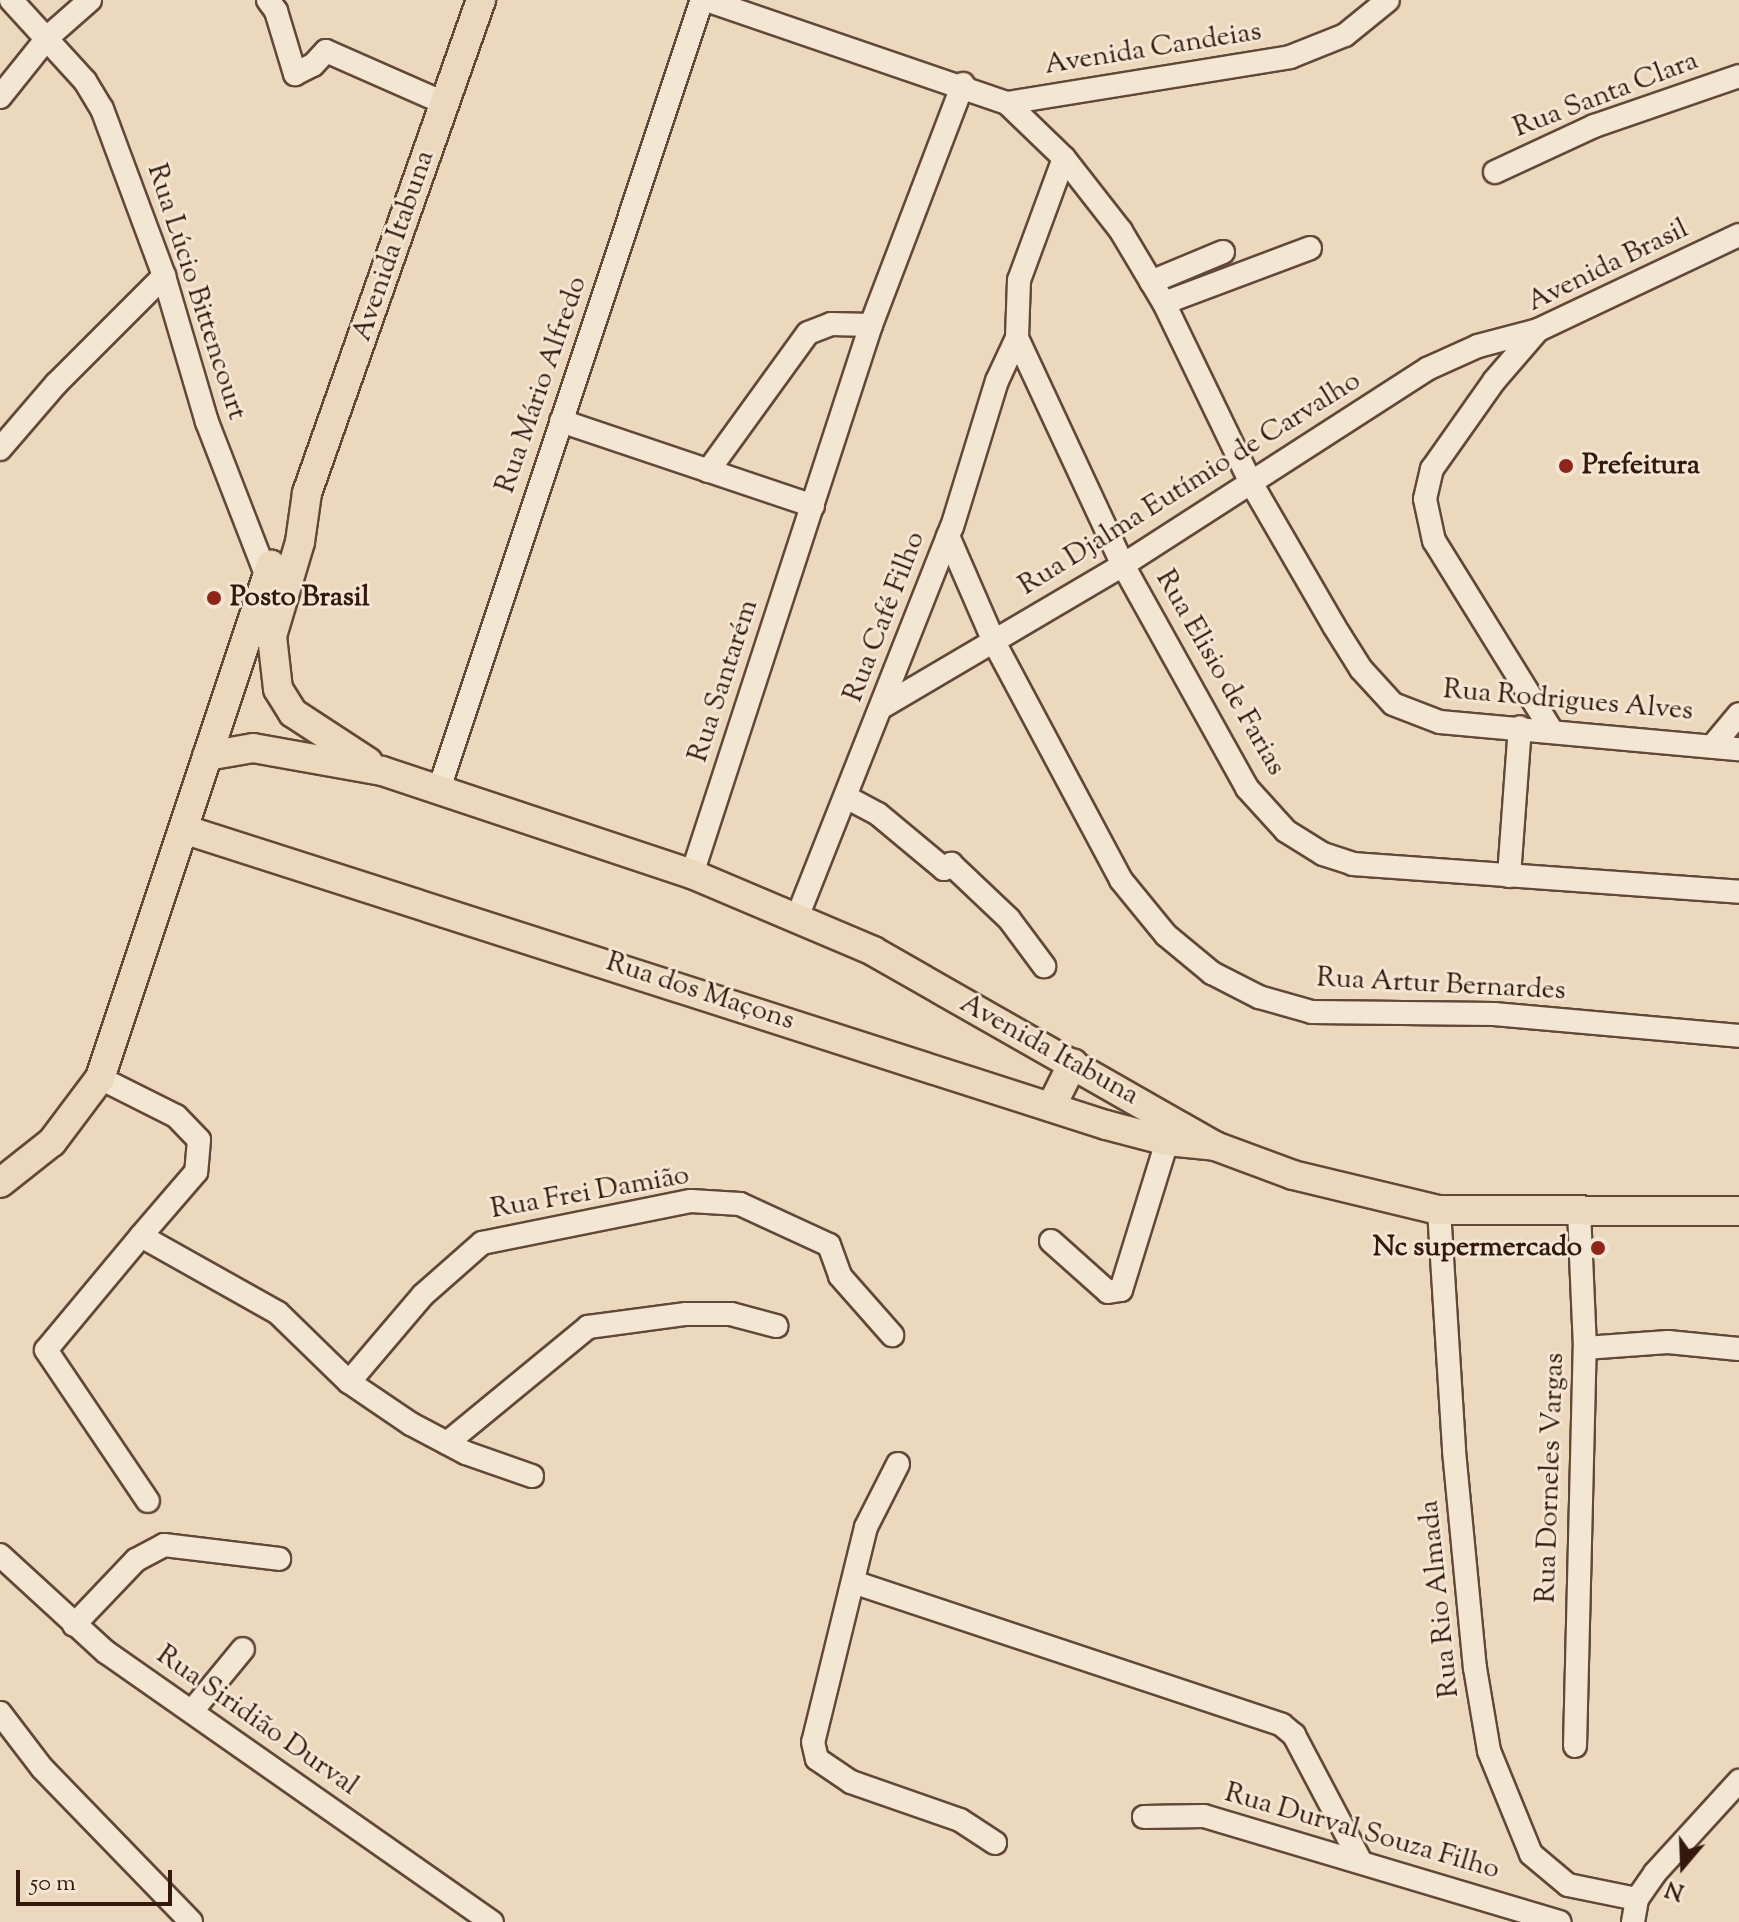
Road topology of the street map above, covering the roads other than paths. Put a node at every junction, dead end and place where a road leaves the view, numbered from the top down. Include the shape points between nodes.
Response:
1 (11, 0) edge
2 (90, 0) edge
3 (268, 0) edge
4 (481, 0) edge
5 (704, 0) edge
6 (1388, 0) edge
7 (48, 37) junction
8 (1739, 76) edge
9 (963, 84) junction
10 (0, 97) edge
11 (444, 103) junction
12 (1007, 103) junction
13 (1064, 158) junction
14 (1495, 172) dead end
15 (1739, 235) edge
16 (1310, 248) dead end
17 (1223, 252) dead end
18 (164, 276) junction
19 (1151, 282) junction
20 (1164, 303) junction
21 (871, 325) junction
22 (1538, 330) junction
23 (1017, 338) junction
24 (561, 421) junction
25 (0, 449) edge
26 (708, 471) junction
27 (1250, 481) junction
28 (307, 493) junction
29 (813, 506) junction
30 (948, 536) junction
31 (1123, 565) junction
32 (267, 577) junction
33 (994, 642) junction
34 (882, 707) junction
35 (1739, 714) edge
36 (1520, 727) junction
37 (1552, 731) junction
38 (1714, 744) junction
39 (1739, 749) edge
40 (207, 756) junction
41 (382, 771) junction
42 (439, 789) junction
43 (846, 797) junction
44 (186, 830) junction
45 (692, 874) junction
46 (1509, 876) junction
47 (1739, 892) edge
48 (798, 915) junction
49 (1044, 966) dead end
50 (1739, 1036) edge
51 (1073, 1063) junction
52 (100, 1078) junction
53 (1051, 1107) junction
54 (1167, 1141) junction
55 (1215, 1146) junction
56 (0, 1183) edge
57 (1439, 1210) junction
58 (1739, 1211) edge
59 (1579, 1212) junction
60 (141, 1236) junction
61 (1051, 1241) dead end
62 (776, 1326) dead end
63 (892, 1335) dead end
64 (1585, 1348) junction
65 (1739, 1349) edge
66 (349, 1382) junction
67 (447, 1443) junction
68 (898, 1464) dead end
69 (532, 1476) dead end
70 (148, 1501) dead end
71 (0, 1555) edge
72 (279, 1559) dead end
73 (853, 1582) junction
74 (74, 1625) junction
75 (243, 1649) dead end
76 (192, 1711) junction
77 (0, 1713) edge
78 (1575, 1746) dead end
79 (1739, 1781) edge
80 (1144, 1817) dead end
81 (995, 1843) dead end
82 (1360, 1860) junction
83 (1637, 1899) junction
84 (1519, 1916) edge
85 (191, 1922) edge
86 (492, 1922) edge
87 (1560, 1922) edge
88 (1633, 1922) edge

1 - 7 street, Rua Lúcio Bittencourt
2 - 7 street
3 - 11 street via 295,74 326,51
4 - 11 main road, Avenida Itabuna
5 - 9 street
5 - 24 street, Rua Mário Alfredo
6 - 12 street, Avenida Candeias via 1345,35 1290,57
7 - 10 street
7 - 18 street, Rua Lúcio Bittencourt via 102,109
8 - 14 street, Rua Santa Clara via 1594,126
9 - 12 street
9 - 21 street, Rua Santarém
11 - 28 main road, Avenida Itabuna
12 - 13 street, Rua Rodrigues Alves
13 - 19 street, Rua Rodrigues Alves via 1121,231
13 - 23 street via 1019,280
15 - 22 street, Avenida Brasil
16 - 20 street
17 - 19 street
18 - 25 street via 56,384
18 - 32 street, Rua Lúcio Bittencourt via 207,422
19 - 20 street, Rua Rodrigues Alves
20 - 27 street, Rua Rodrigues Alves
21 - 26 street via 831,324 808,333
21 - 29 street, Rua Santarém
22 - 27 street, Rua Djalma Eutímio de Carvalho via 1478,346 1427,369
22 - 37 street, Avenida Brasil via 1494,381 1432,469 1425,499 1434,541
23 - 30 street, Rua Café Filho
23 - 31 street, Rua Elisio de Farias
24 - 26 street
24 - 42 street, Rua Mário Alfredo
26 - 29 street
27 - 31 street, Rua Djalma Eutímio de Carvalho
27 - 36 street, Rua Rodrigues Alves via 1347,648 1393,704 1440,722
28 - 32 main road, Avenida Itabuna via 283,531
28 - 41 main road, Avenida Itabuna via 300,542 277,610 272,666 293,713
29 - 45 street, Rua Santarém
30 - 33 street, Rua Artur Bernardes
30 - 34 street, Rua Café Filho
31 - 33 street, Rua Djalma Eutímio de Carvalho
31 - 46 street, Rua Elisio de Farias via 1247,788 1286,831 1323,854 1353,864
32 - 40 main road, Avenida Itabuna
33 - 34 street, Rua Djalma Eutímio de Carvalho
33 - 50 street, Rua Artur Bernardes via 1121,880 1166,935 1212,973 1259,997 1312,1012 1494,1014
34 - 43 street, Rua Café Filho
35 - 38 street
36 - 37 street, Rua Rodrigues Alves
36 - 46 street
37 - 38 street, Rua Rodrigues Alves
38 - 39 street, Rua Rodrigues Alves
40 - 41 main road, Avenida Itabuna via 253,748
40 - 44 main road
41 - 42 main road, Avenida Itabuna
42 - 45 main road, Avenida Itabuna
43 - 48 street, Rua Café Filho
43 - 49 street via 878,814 944,869 951,864 1009,919
44 - 52 main road
44 - 53 main road, Rua dos Maçons
45 - 48 main road, Avenida Itabuna
46 - 47 street, Rua Elisio de Farias
48 - 51 main road, Avenida Itabuna
51 - 53 main road
51 - 55 main road, Avenida Itabuna
52 - 56 main road via 52,1142
52 - 60 street via 176,1116 199,1140 196,1172
53 - 54 main road, Rua dos Maçons
54 - 55 main road, Rua dos Maçons
54 - 61 street via 1121,1290 1108,1292
55 - 57 main road, Avenida Itabuna via 1361,1195
57 - 59 main road, Avenida Itabuna
57 - 83 street, Rua Rio Almada via 1454,1451 1475,1668 1489,1751 1531,1854 1568,1885
58 - 59 main road, Avenida Itabuna
59 - 64 street, Rua Dorneles Vargas
60 - 66 street via 278,1313
60 - 70 street via 46,1350
62 - 67 street via 731,1314 686,1314 588,1327
63 - 66 street, Rua Frei Damião via 840,1276 829,1245 740,1204 691,1201 482,1243 423,1295
64 - 65 street via 1668,1342
64 - 78 street, Rua Dorneles Vargas
66 - 67 street
67 - 69 street
68 - 73 street via 866,1527
71 - 74 street, Rua Siridião Durval
72 - 74 street via 164,1545 136,1560
73 - 81 street via 813,1742 817,1759 851,1782 960,1820
73 - 82 street via 1282,1725 1294,1735
74 - 76 street, Rua Siridião Durval
75 - 76 street
76 - 86 street, Rua Siridião Durval
77 - 85 street via 42,1768
79 - 83 street via 1673,1850
80 - 82 street, Rua Durval Souza Filho via 1204,1816
82 - 84 street, Rua Durval Souza Filho
83 - 88 street
84 - 87 street, Rua Durval Souza Filho

